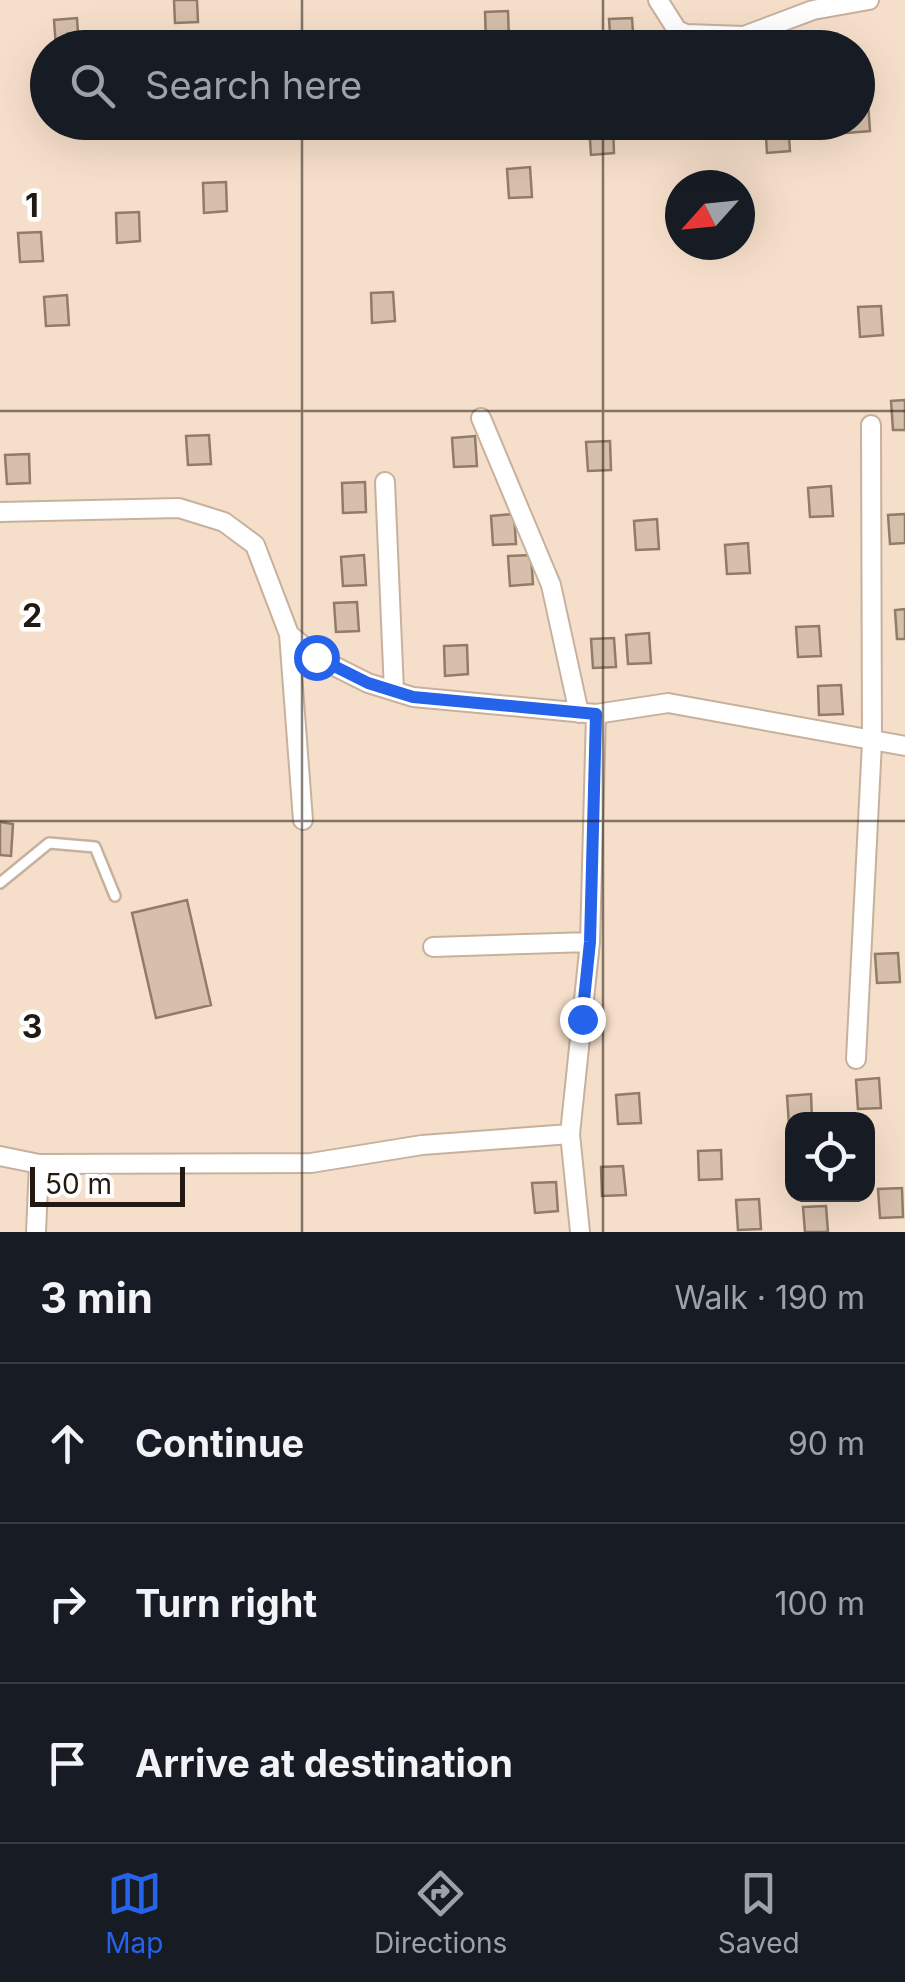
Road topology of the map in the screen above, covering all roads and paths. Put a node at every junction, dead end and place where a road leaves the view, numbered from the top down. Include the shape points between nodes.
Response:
1 (658, 0) edge
2 (869, 0) edge
3 (677, 30) edge
4 (760, 30) edge
5 (482, 418) dead end
6 (870, 425) dead end
7 (385, 482) dead end
8 (0, 512) edge
9 (289, 634) junction
10 (394, 691) junction
11 (588, 714) junction
12 (872, 742) junction
13 (905, 746) edge
14 (303, 820) dead end
15 (0, 883) edge
16 (115, 896) dead end
17 (590, 942) junction
18 (432, 947) dead end
19 (856, 1059) dead end
20 (570, 1134) junction
21 (0, 1156) edge
22 (40, 1164) junction
23 (36, 1232) edge
24 (580, 1232) edge

1 - 3 street
2 - 4 street
5 - 11 street via 551,585
6 - 12 street
7 - 10 street
8 - 9 street via 179,508 224,522 256,545
9 - 10 street via 316,657
9 - 14 street
10 - 11 street
11 - 12 street via 668,703
11 - 17 street
12 - 13 street
12 - 19 street
15 - 16 lane via 49,844 95,847
17 - 18 street
17 - 20 street
20 - 22 street via 422,1145 311,1163
20 - 24 street
21 - 22 street
22 - 23 street

